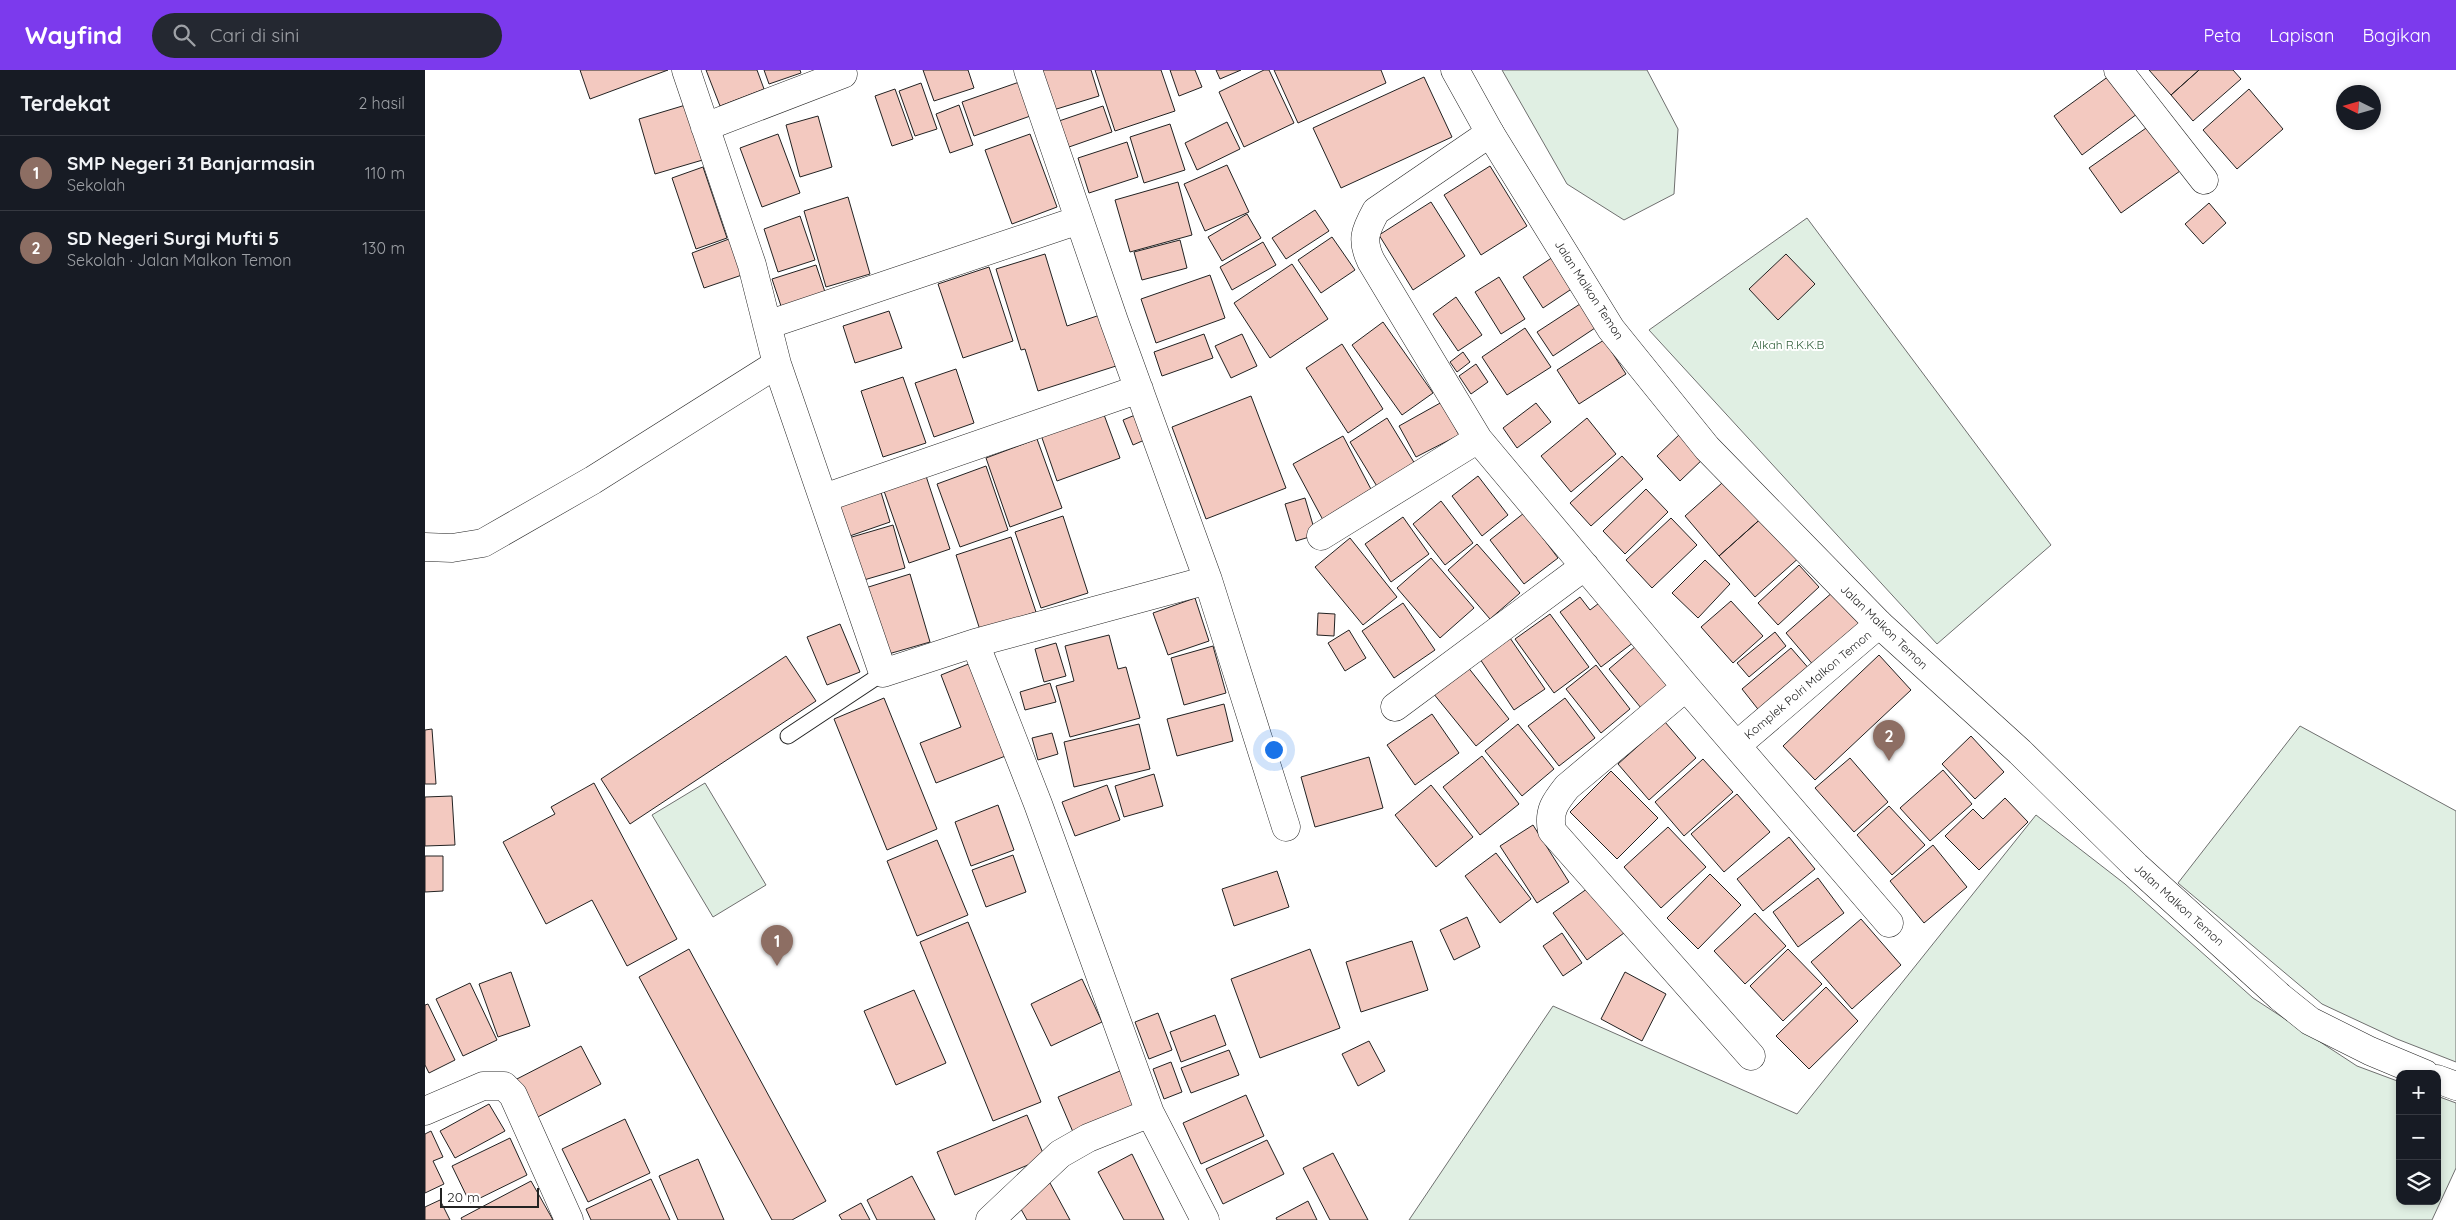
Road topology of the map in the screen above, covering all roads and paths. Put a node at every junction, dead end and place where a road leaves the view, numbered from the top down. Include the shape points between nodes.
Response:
1 (686, 70) edge
2 (1028, 70) edge
3 (1455, 70) edge
4 (2118, 70) edge
5 (845, 71) edge
6 (705, 127) junction
7 (1490, 132) junction
8 (2204, 180) dead end
9 (1079, 220) junction
10 (767, 325) junction
11 (777, 364) junction
12 (1139, 388) junction
13 (1478, 438) junction
14 (824, 498) junction
15 (1321, 536) dead end
16 (425, 547) edge
17 (1585, 566) junction
18 (1208, 580) junction
19 (1879, 624) junction
20 (975, 643) junction
21 (883, 673) junction
22 (1686, 687) junction
23 (1395, 707) dead end
24 (788, 736) dead end
25 (1737, 745) junction
26 (1286, 827) dead end
27 (1889, 923) dead end
28 (1751, 1056) dead end
29 (2415, 1070) edge
30 (2441, 1080) edge
31 (2456, 1086) edge
32 (425, 1111) edge
33 (1150, 1113) junction
34 (569, 1220) edge
35 (990, 1220) edge
36 (1205, 1220) edge

1 - 6 street
2 - 9 street
3 - 7 street, Jalan Malkon Temon
4 - 8 street
5 - 6 street
6 - 10 street via 752,266
7 - 13 street via 1376,211 1367,228 1364,246
7 - 19 street, Jalan Malkon Temon via 1611,328 1707,448
9 - 10 street
9 - 12 street
10 - 11 street
11 - 14 street
11 - 16 street via 593,480 483,543 452,548
12 - 14 street
12 - 18 street
13 - 15 street
13 - 17 street
14 - 21 street
17 - 22 street
17 - 23 street
18 - 20 street
18 - 26 street
19 - 25 street, Komplek Polri Malkon Temon
19 - 29 street, Jalan Malkon Temon via 2020,752 2136,866 2310,1021
20 - 21 street
20 - 33 street via 1039,804
21 - 24 lane
22 - 25 street
22 - 28 street via 1567,787 1555,802 1549,817 1552,831
25 - 27 street
30 - 31 street
32 - 34 street via 483,1086 504,1086 513,1095
33 - 35 street via 1088,1138 1060,1154
33 - 36 street

